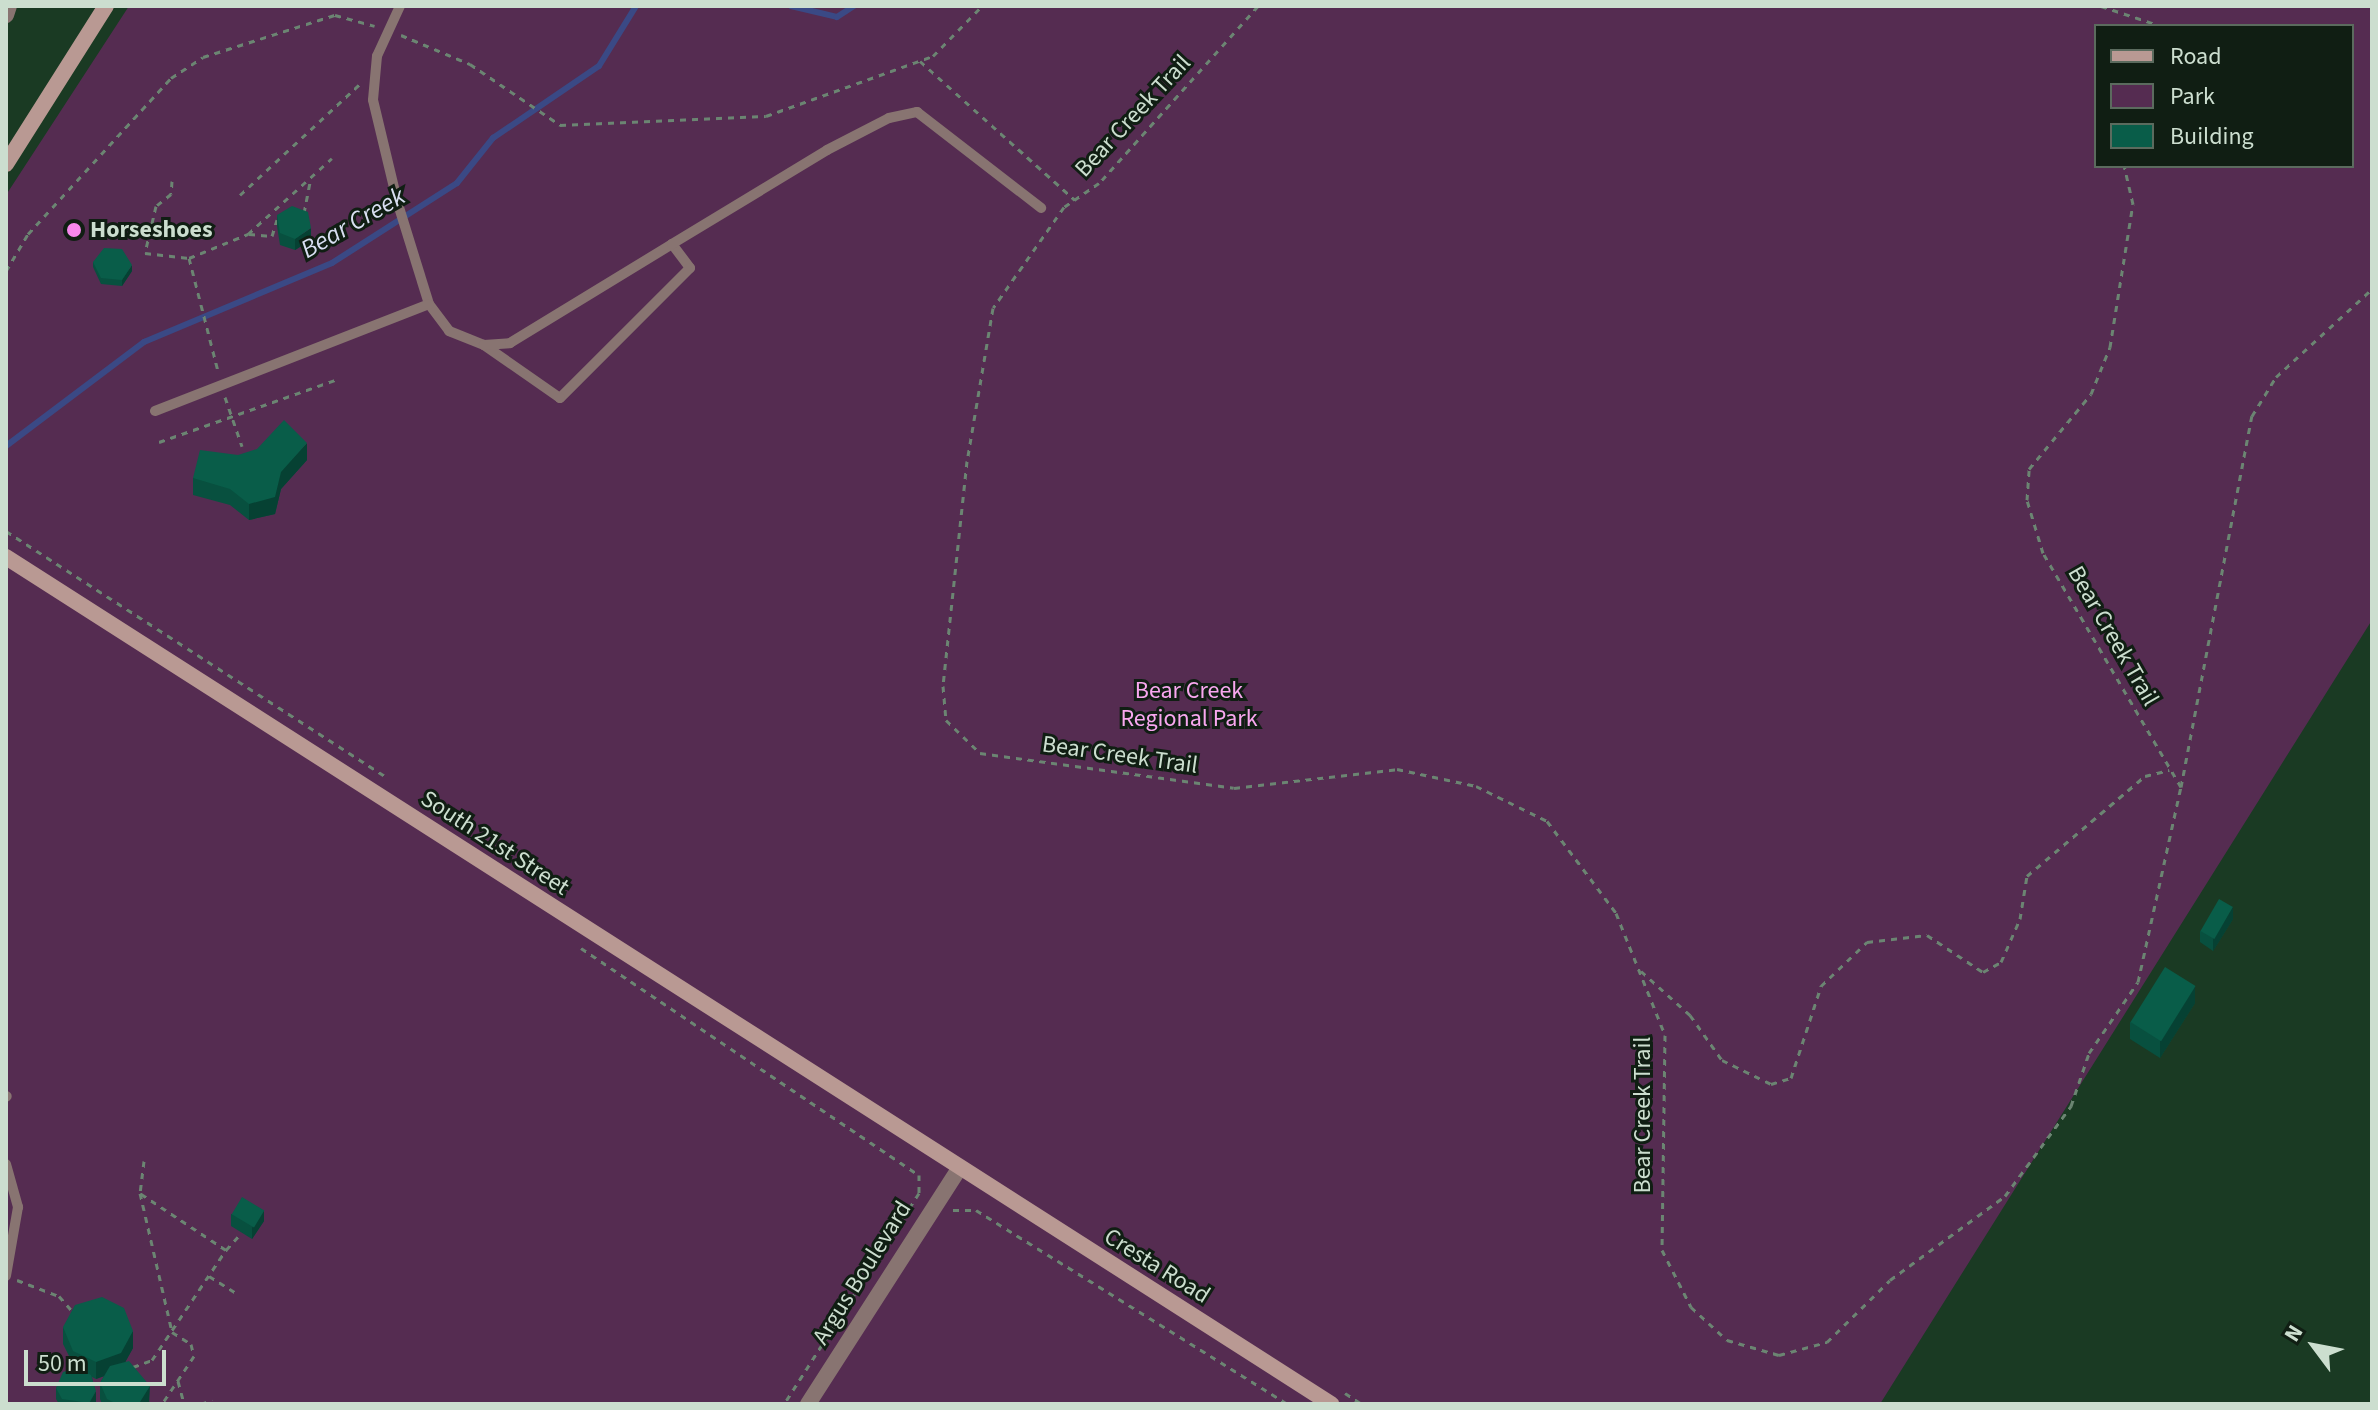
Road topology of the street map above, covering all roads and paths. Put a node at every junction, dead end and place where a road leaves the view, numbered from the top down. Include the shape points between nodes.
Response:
1 (9, 6) edge
2 (106, 6) edge
3 (400, 6) edge
4 (982, 6) edge
5 (1258, 6) edge
6 (2101, 6) edge
7 (6, 15) edge
8 (2155, 24) edge
9 (389, 29) junction
10 (920, 61) junction
11 (375, 77) junction
12 (332, 158) dead end
13 (6, 164) edge
14 (2124, 168) edge
15 (172, 181) dead end
16 (310, 181) junction
17 (240, 195) dead end
18 (1075, 200) junction
19 (1041, 208) dead end
20 (290, 213) edge
21 (283, 217) edge
22 (248, 234) junction
23 (672, 244) junction
24 (189, 258) junction
25 (6, 271) edge
26 (2372, 289) edge
27 (429, 304) junction
28 (209, 335) dead end
29 (484, 345) junction
30 (338, 379) dead end
31 (155, 411) dead end
32 (159, 442) dead end
33 (6, 557) edge
34 (2170, 770) junction
35 (2181, 787) junction
36 (574, 942) dead end
37 (1638, 969) junction
38 (144, 1161) dead end
39 (6, 1164) edge
40 (958, 1170) junction
41 (140, 1193) junction
42 (950, 1212) dead end
43 (242, 1232) edge
44 (226, 1250) junction
45 (6, 1276) edge
46 (209, 1276) junction
47 (236, 1293) dead end
48 (81, 1320) edge
49 (172, 1332) junction
50 (125, 1362) edge
51 (178, 1381) junction
52 (212, 1400) dead end
53 (162, 1404) edge
54 (184, 1404) edge
55 (201, 1404) edge
56 (784, 1404) edge
57 (808, 1404) edge
58 (1288, 1404) edge
59 (1331, 1404) edge

1 - 7 street
2 - 13 main road
3 - 9 lane
4 - 10 path
5 - 18 path, Bear Creek Trail via 1099,183
6 - 8 path
9 - 10 path via 470,64 560,125 766,116
9 - 11 lane
9 - 25 path via 335,15 203,57 171,78 28,234
10 - 18 path
11 - 17 path via 353,86
11 - 27 lane via 373,100 405,234
12 - 16 path
14 - 34 path, Bear Creek Trail via 2133,204 2110,347 2091,394 2029,469 2027,500 2043,553
15 - 24 path via 171,194 156,206 145,253
16 - 20 path via 304,216
16 - 22 path
18 - 37 path, Bear Creek Trail via 993,308 966,476 943,686 946,720 980,753 1234,788 1397,769 1476,786 1547,821 1616,913
19 - 23 lane via 917,112 889,118 827,150
21 - 22 path via 272,236
22 - 24 path
23 - 29 lane via 510,343
23 - 29 lane via 690,268 560,398
24 - 28 path
26 - 35 path via 2276,377 2252,416
27 - 29 lane via 449,331
27 - 31 lane
30 - 32 path
33 - 40 main road, South 21st Street
34 - 35 path, Bear Creek Trail
34 - 37 path via 2145,776 2027,876 2020,919 2001,962 1983,972 1927,935 1867,942 1821,986 1791,1078 1771,1084 1722,1060 1690,1015
35 - 37 path, Bear Creek Trail via 2138,982 2089,1053 2071,1106 2005,1196 1890,1280 1827,1342 1779,1355 1727,1340 1691,1307 1662,1250 1665,1035
36 - 56 path via 919,1175 919,1193
38 - 41 path
39 - 45 lane via 18,1207
40 - 57 street, Argus Boulevard
40 - 59 main road, Cresta Road
41 - 44 path
41 - 49 path
42 - 58 path via 961,1205 976,1210
43 - 44 path
44 - 46 path
45 - 48 path via 59,1296
46 - 47 path
46 - 49 path
49 - 50 path via 152,1360
49 - 51 path via 191,1344 194,1356
51 - 53 path
51 - 54 path
52 - 55 path

